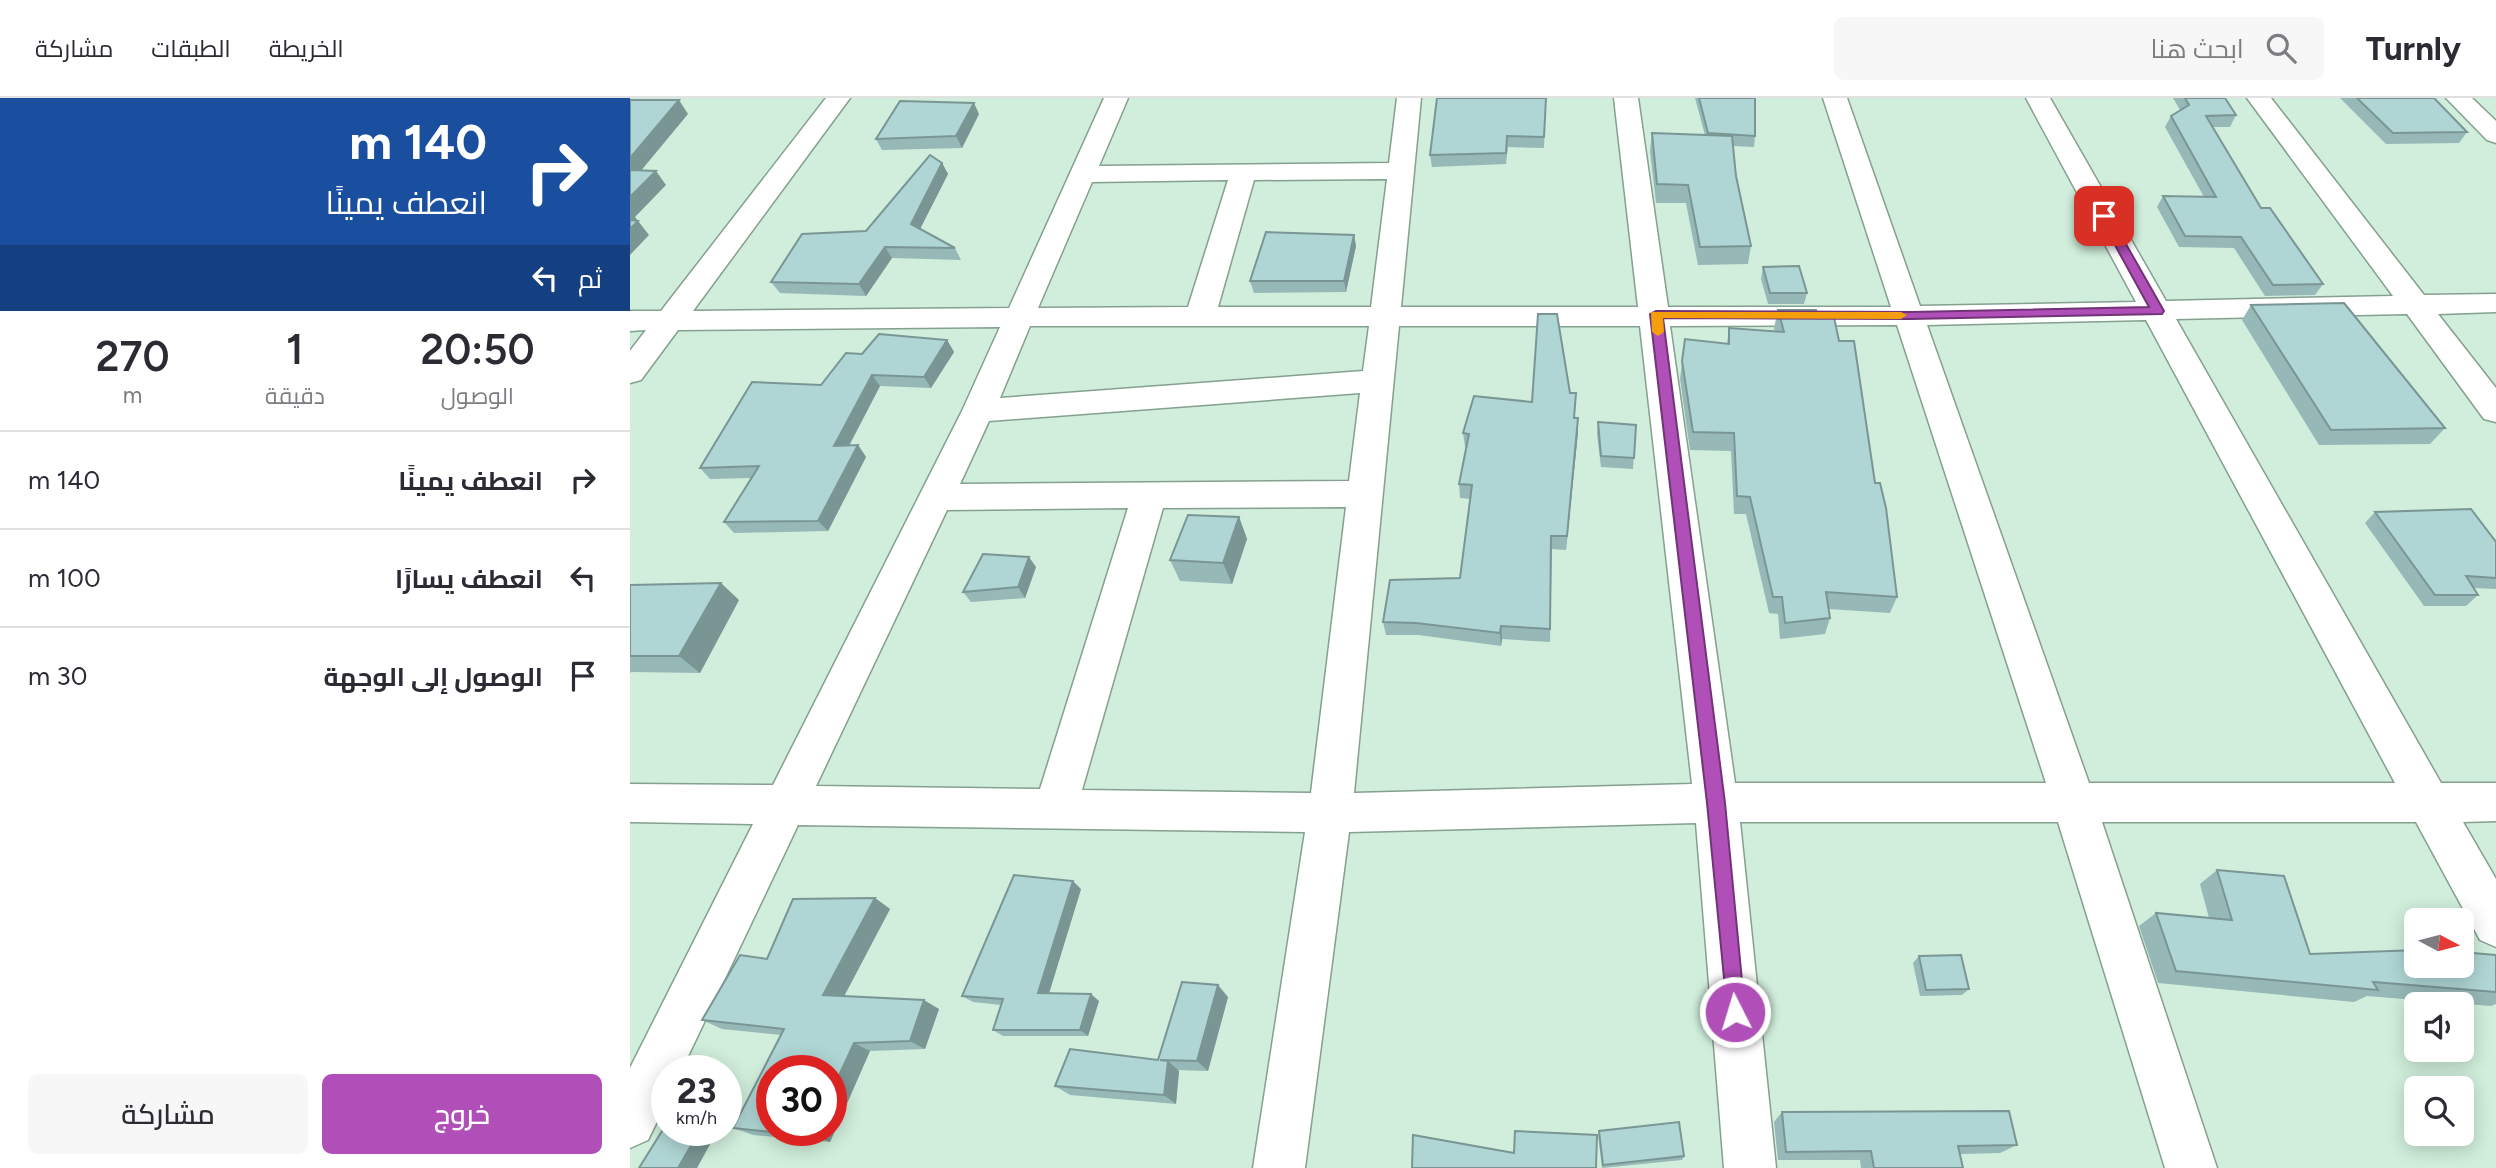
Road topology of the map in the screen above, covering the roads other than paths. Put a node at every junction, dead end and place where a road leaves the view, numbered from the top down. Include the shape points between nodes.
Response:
1 (838, 98) edge
2 (1116, 98) edge
3 (1409, 98) edge
4 (1626, 98) edge
5 (1835, 98) edge
6 (2038, 98) edge
7 (2259, 98) edge
8 (2458, 98) edge
9 (2496, 135) edge
10 (1400, 171) junction
11 (1243, 173) junction
12 (1082, 174) junction
13 (2496, 303) edge
14 (2413, 305) junction
15 (2158, 311) junction
16 (1656, 314) junction
17 (1911, 316) junction
18 (1018, 317) junction
19 (1200, 317) junction
20 (1382, 317) junction
21 (630, 321) edge
22 (670, 321) junction
23 (630, 373) edge
24 (1376, 380) junction
25 (978, 411) junction
26 (2496, 411) edge
27 (1364, 494) junction
28 (1149, 496) junction
29 (937, 497) junction
30 (2496, 802) edge
31 (630, 803) edge
32 (1716, 803) junction
33 (2074, 803) junction
34 (2429, 803) junction
35 (786, 807) junction
36 (1055, 809) junction
37 (1330, 813) junction
38 (2496, 924) edge
39 (630, 1122) edge
40 (1279, 1168) edge
41 (1749, 1168) edge
42 (2192, 1168) edge

1 - 22 street
2 - 12 street
3 - 10 street
4 - 16 street
5 - 17 street
6 - 15 street
7 - 14 street
8 - 9 street
10 - 11 street
10 - 20 street
11 - 12 street
11 - 19 street
12 - 18 street
13 - 14 street
14 - 15 street
14 - 26 street
15 - 17 street
15 - 34 street
16 - 17 street
16 - 20 street
16 - 32 street
17 - 33 street
18 - 19 street
18 - 22 street
18 - 25 street
19 - 20 street
20 - 24 street
21 - 22 street
22 - 23 street
24 - 25 street
24 - 27 street
25 - 29 street
27 - 28 street
27 - 37 street
28 - 29 street
28 - 36 street
29 - 35 street
30 - 34 street
31 - 35 street
32 - 33 street
32 - 37 street
32 - 41 street
33 - 34 street
33 - 42 street
34 - 38 street
35 - 36 street
35 - 39 street
36 - 37 street
37 - 40 street

